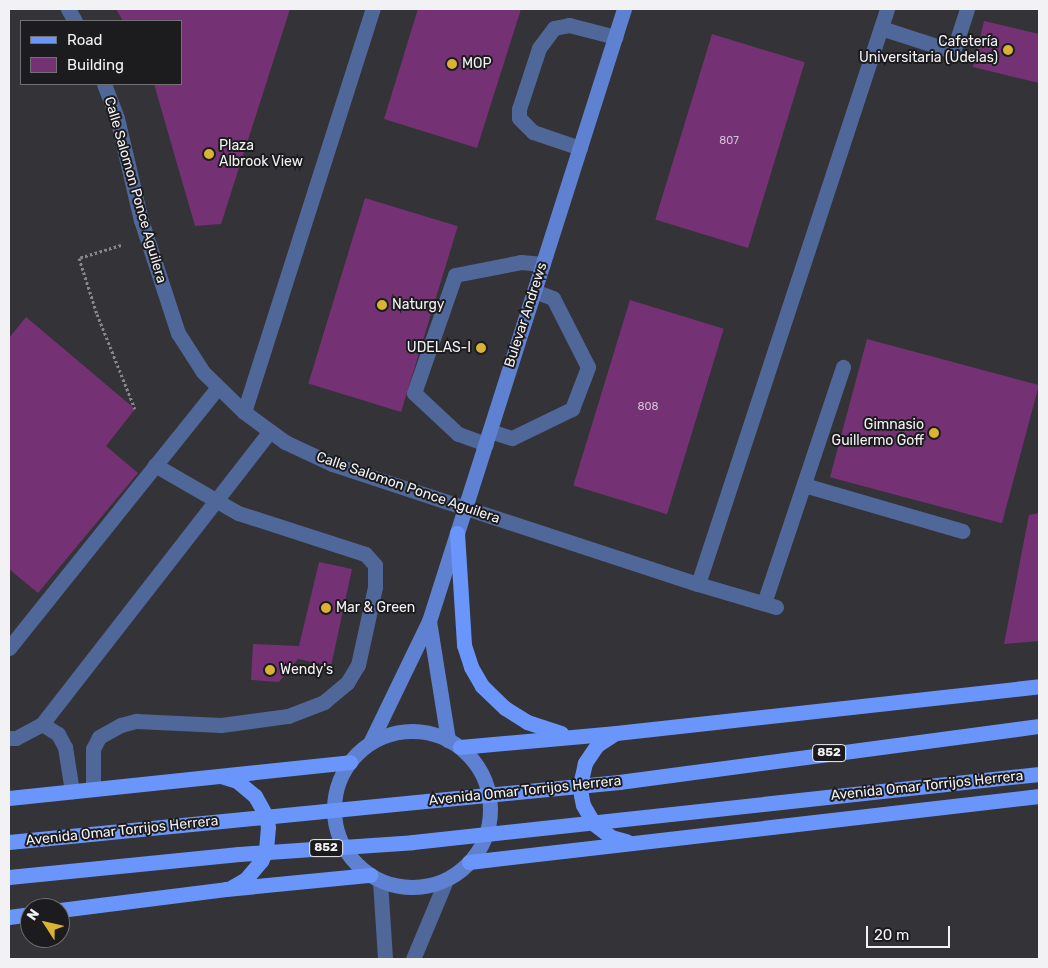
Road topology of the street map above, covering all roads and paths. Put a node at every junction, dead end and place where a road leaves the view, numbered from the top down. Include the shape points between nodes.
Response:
1 (68, 9) edge
2 (373, 9) edge
3 (624, 9) edge
4 (887, 9) edge
5 (966, 9) edge
6 (74, 20) edge
7 (881, 28) junction
8 (615, 37) junction
9 (104, 85) edge
10 (580, 148) junction
11 (121, 245) dead end
12 (542, 264) junction
13 (534, 290) junction
14 (843, 367) dead end
15 (218, 387) junction
16 (136, 409) dead end
17 (244, 412) junction
18 (270, 431) junction
19 (488, 437) junction
20 (155, 465) junction
21 (804, 485) junction
22 (216, 499) junction
23 (465, 508) junction
24 (962, 531) dead end
25 (457, 533) junction
26 (698, 584) junction
27 (429, 621) junction
28 (9, 648) edge
29 (1039, 686) edge
30 (42, 724) junction
31 (1039, 726) edge
32 (616, 733) junction
33 (569, 736) junction
34 (9, 738) edge
35 (370, 743) junction
36 (454, 744) junction
37 (350, 762) junction
38 (1039, 774) edge
39 (215, 775) junction
40 (93, 788) junction
41 (72, 791) junction
42 (1039, 796) edge
43 (9, 798) edge
44 (9, 842) edge
45 (632, 842) junction
46 (469, 862) junction
47 (9, 877) edge
48 (375, 878) junction
49 (446, 880) junction
50 (226, 889) junction
51 (70, 909) edge
52 (385, 959) edge
53 (414, 959) edge

1 - 6 street
2 - 17 street
3 - 8 street, Bulevar Andrews
4 - 7 street
5 - 7 street via 954,46 949,50
7 - 26 street
8 - 10 street, Bulevar Andrews
8 - 10 street via 569,25 554,28 539,48 519,109 519,118 533,132
9 - 15 street, Calle Salomon Ponce Aguilera via 117,118 141,220 178,333 203,372
10 - 12 street, Bulevar Andrews
11 - 16 path via 79,258 97,314
12 - 13 street, Bulevar Andrews
12 - 19 street via 521,262 455,276 414,393 458,434
13 - 19 street, Bulevar Andrews
13 - 19 street via 553,298 588,367 572,409 512,438
14 - 21 street
15 - 17 street, Calle Salomon Ponce Aguilera
15 - 20 street
17 - 18 street, Calle Salomon Ponce Aguilera
18 - 22 street
18 - 23 street, Calle Salomon Ponce Aguilera via 285,442 332,464
19 - 23 street, Bulevar Andrews
20 - 22 street
20 - 28 street
21 - 24 street
21 - 26 street, Calle Salomon Ponce Aguilera via 770,605
22 - 30 street
22 - 40 street via 238,514 365,554 375,565 375,587 358,665 347,683 324,702 288,716 222,725 136,721 115,728 99,737 93,749
23 - 25 street, Bulevar Andrews
23 - 26 street, Calle Salomon Ponce Aguilera
25 - 27 street, Bulevar Andrews
25 - 33 main road via 464,645 477,678 490,695 516,716 538,727
27 - 35 street, Bulevar Andrews
27 - 36 street, Bulevar Andrews
29 - 32 main road
30 - 34 street via 16,738
30 - 41 street via 58,734 65,747
31 - 44 main road, Avenida Omar Torrijos Herrera / 852 via 619,782
32 - 33 main road
32 - 45 main road via 597,745 584,763 580,795 594,824 612,837
33 - 36 main road
35 - 36 street via 391,734 414,731
35 - 37 street
36 - 46 street via 478,770 489,801 485,834
37 - 39 main road
37 - 48 street via 338,785 334,810 338,836 351,858
38 - 47 main road, Avenida Omar Torrijos Herrera / 852 via 413,842 239,854
39 - 40 main road
39 - 50 main road via 237,781 255,796 268,827 266,850 261,861 246,879
40 - 41 main road
41 - 43 main road
42 - 45 main road
45 - 46 main road
46 - 49 street
48 - 49 street via 398,886 417,887
48 - 50 main road
48 - 52 street
49 - 53 street
50 - 51 main road

